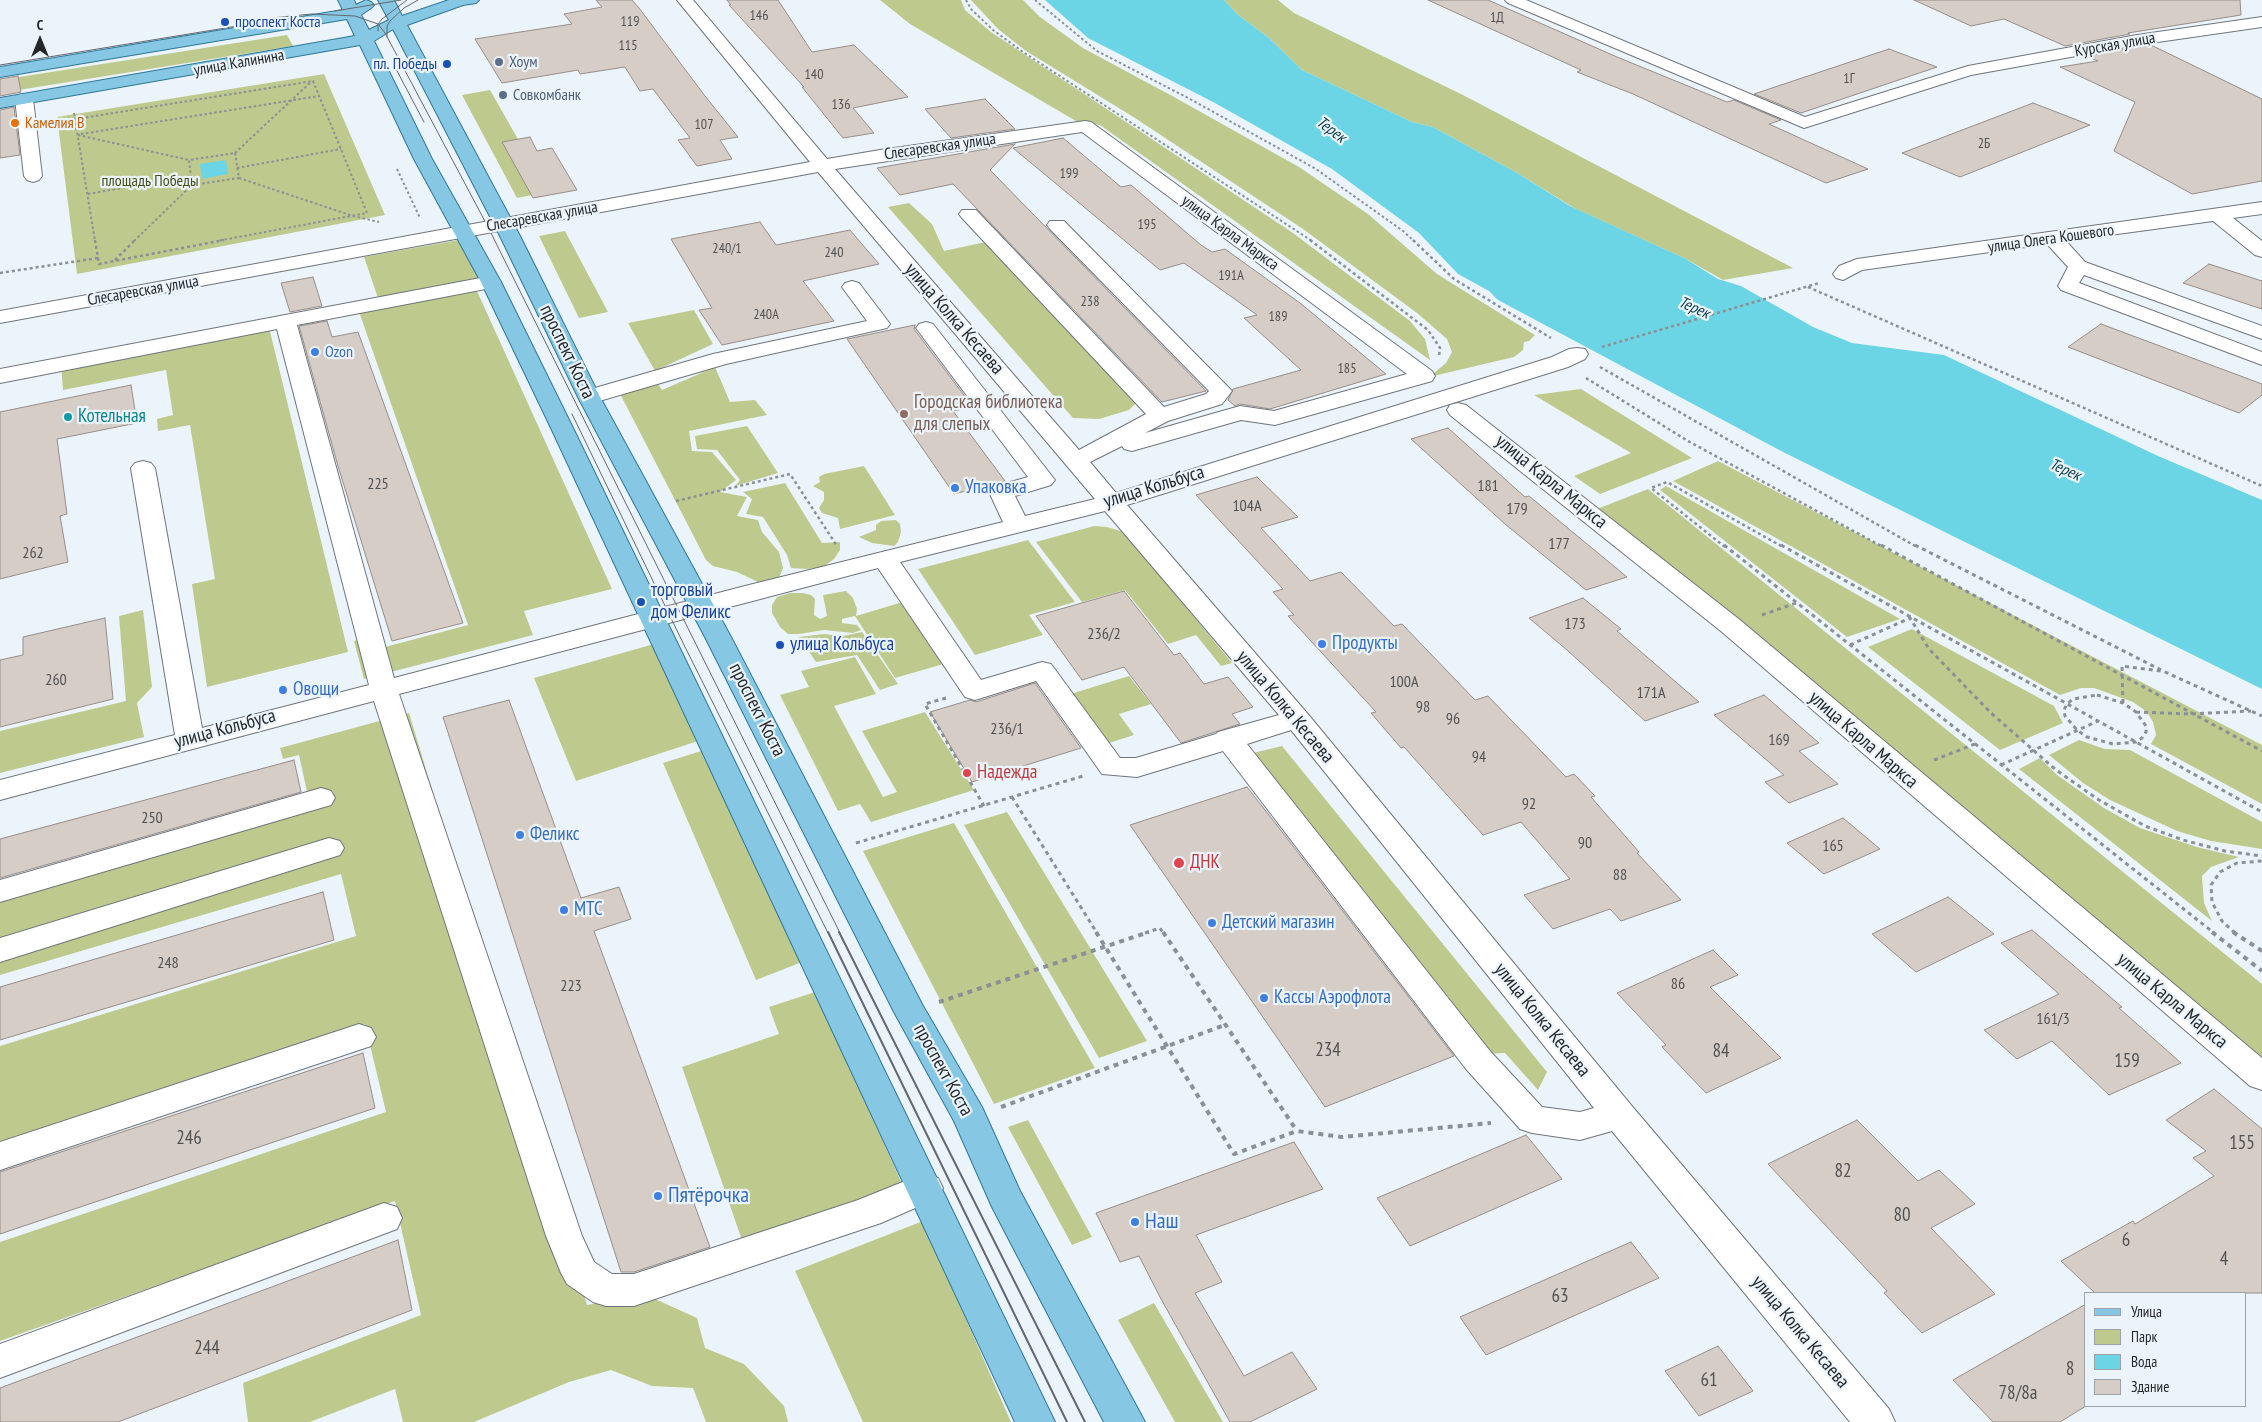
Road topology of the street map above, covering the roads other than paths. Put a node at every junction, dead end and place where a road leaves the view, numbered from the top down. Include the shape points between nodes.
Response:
1 (685, 0) edge
2 (1513, 0) edge
3 (466, 1) edge
4 (380, 6) edge
5 (2262, 22) edge
6 (365, 39) junction
7 (0, 72) edge
8 (24, 99) junction
9 (0, 103) edge
10 (1085, 126) joint
11 (823, 166) junction
12 (33, 176) dead end
13 (2262, 208) edge
14 (969, 214) dead end
15 (2218, 215) junction
16 (504, 224) junction
17 (1057, 225) dead end
18 (462, 232) junction
19 (2052, 238) junction
20 (2262, 251) edge
21 (2078, 266) junction
22 (1843, 274) road end
23 (491, 282) junction
24 (852, 287) dead end
25 (0, 317) edge
26 (285, 321) junction
27 (926, 328) dead end
28 (2262, 333) edge
29 (1569, 358) road end
30 (2262, 359) edge
31 (0, 376) edge
32 (589, 397) junction
33 (1458, 410) dead end
34 (1160, 416) junction
35 (1077, 460) junction
36 (143, 468) dead end
37 (1111, 502) junction
38 (1017, 526) junction
39 (885, 559) junction
40 (700, 605) junction
41 (653, 619) junction
42 (383, 688) junction
43 (1297, 719) junction
44 (190, 738) junction
45 (1228, 738) junction
46 (0, 790) edge
47 (321, 798) dead end
48 (330, 848) dead end
49 (0, 891) edge
50 (0, 950) edge
51 (359, 1037) dead end
52 (2262, 1077) edge
53 (1619, 1115) junction
54 (0, 1156) edge
55 (925, 1188) junction
56 (384, 1218) dead end
57 (0, 1361) edge
58 (1034, 1422) edge
59 (1125, 1422) edge
60 (1875, 1422) edge

1 - 11 street, улица Колка Кесаева
2 - 5 street, Курская улица via 1804,124 1968,71 2137,40
3 - 4 main road, улица Калинина
3 - 4 main road
4 - 6 main road, проспект Коста
4 - 6 main road, улица Калинина via 378,30
4 - 7 main road, улица Калинина
4 - 16 main road, проспект Коста
6 - 8 main road, улица Калинина
6 - 18 main road, проспект Коста
8 - 9 main road, улица Калинина
8 - 12 street
10 - 11 street, Слесаревская улица
10 - 35 street, улица Карла Маркса via 1424,376 1275,418 1240,413
11 - 16 street, Слесаревская улица
11 - 35 street, улица Колка Кесаева
13 - 15 street, улица Олега Кошевого
14 - 34 street
15 - 19 street, улица Олега Кошевого
15 - 20 street
16 - 18 street, Слесаревская улица
16 - 32 main road, проспект Коста
17 - 34 street via 1221,391 1214,399
18 - 23 main road, проспект Коста
18 - 25 street, Слесаревская улица
19 - 21 street
19 - 22 street, улица Олега Кошевого via 1857,265
21 - 28 street
21 - 30 street via 2068,286
23 - 26 street
23 - 41 main road, проспект Коста
24 - 32 street via 880,324 721,359
26 - 31 street
26 - 42 street
27 - 38 street via 1043,480 1001,492
29 - 37 street, улица Кольбуса
32 - 40 main road, проспект Коста
33 - 52 street, улица Карла Маркса via 1731,626
34 - 35 street
35 - 37 street, улица Колка Кесаева
36 - 44 street
37 - 38 street, улица Кольбуса
37 - 43 street, улица Колка Кесаева
38 - 39 street, улица Кольбуса
39 - 40 street, улица Кольбуса
39 - 45 street via 975,691 1042,670 1112,767 1137,768
40 - 41 street, улица Кольбуса
40 - 59 main road, проспект Коста via 910,1012 970,1117 1005,1196
41 - 42 street, улица Кольбуса
41 - 55 main road, проспект Коста
42 - 44 street, улица Кольбуса
42 - 55 street via 564,1236 580,1273 606,1290 634,1290 868,1212
43 - 45 street
43 - 53 street, улица Колка Кесаева
44 - 46 street, улица Кольбуса
45 - 53 street via 1478,1060 1532,1119 1580,1126
47 - 49 street
48 - 50 street
51 - 54 street
53 - 60 street, улица Колка Кесаева
55 - 58 main road, проспект Коста
56 - 57 street

